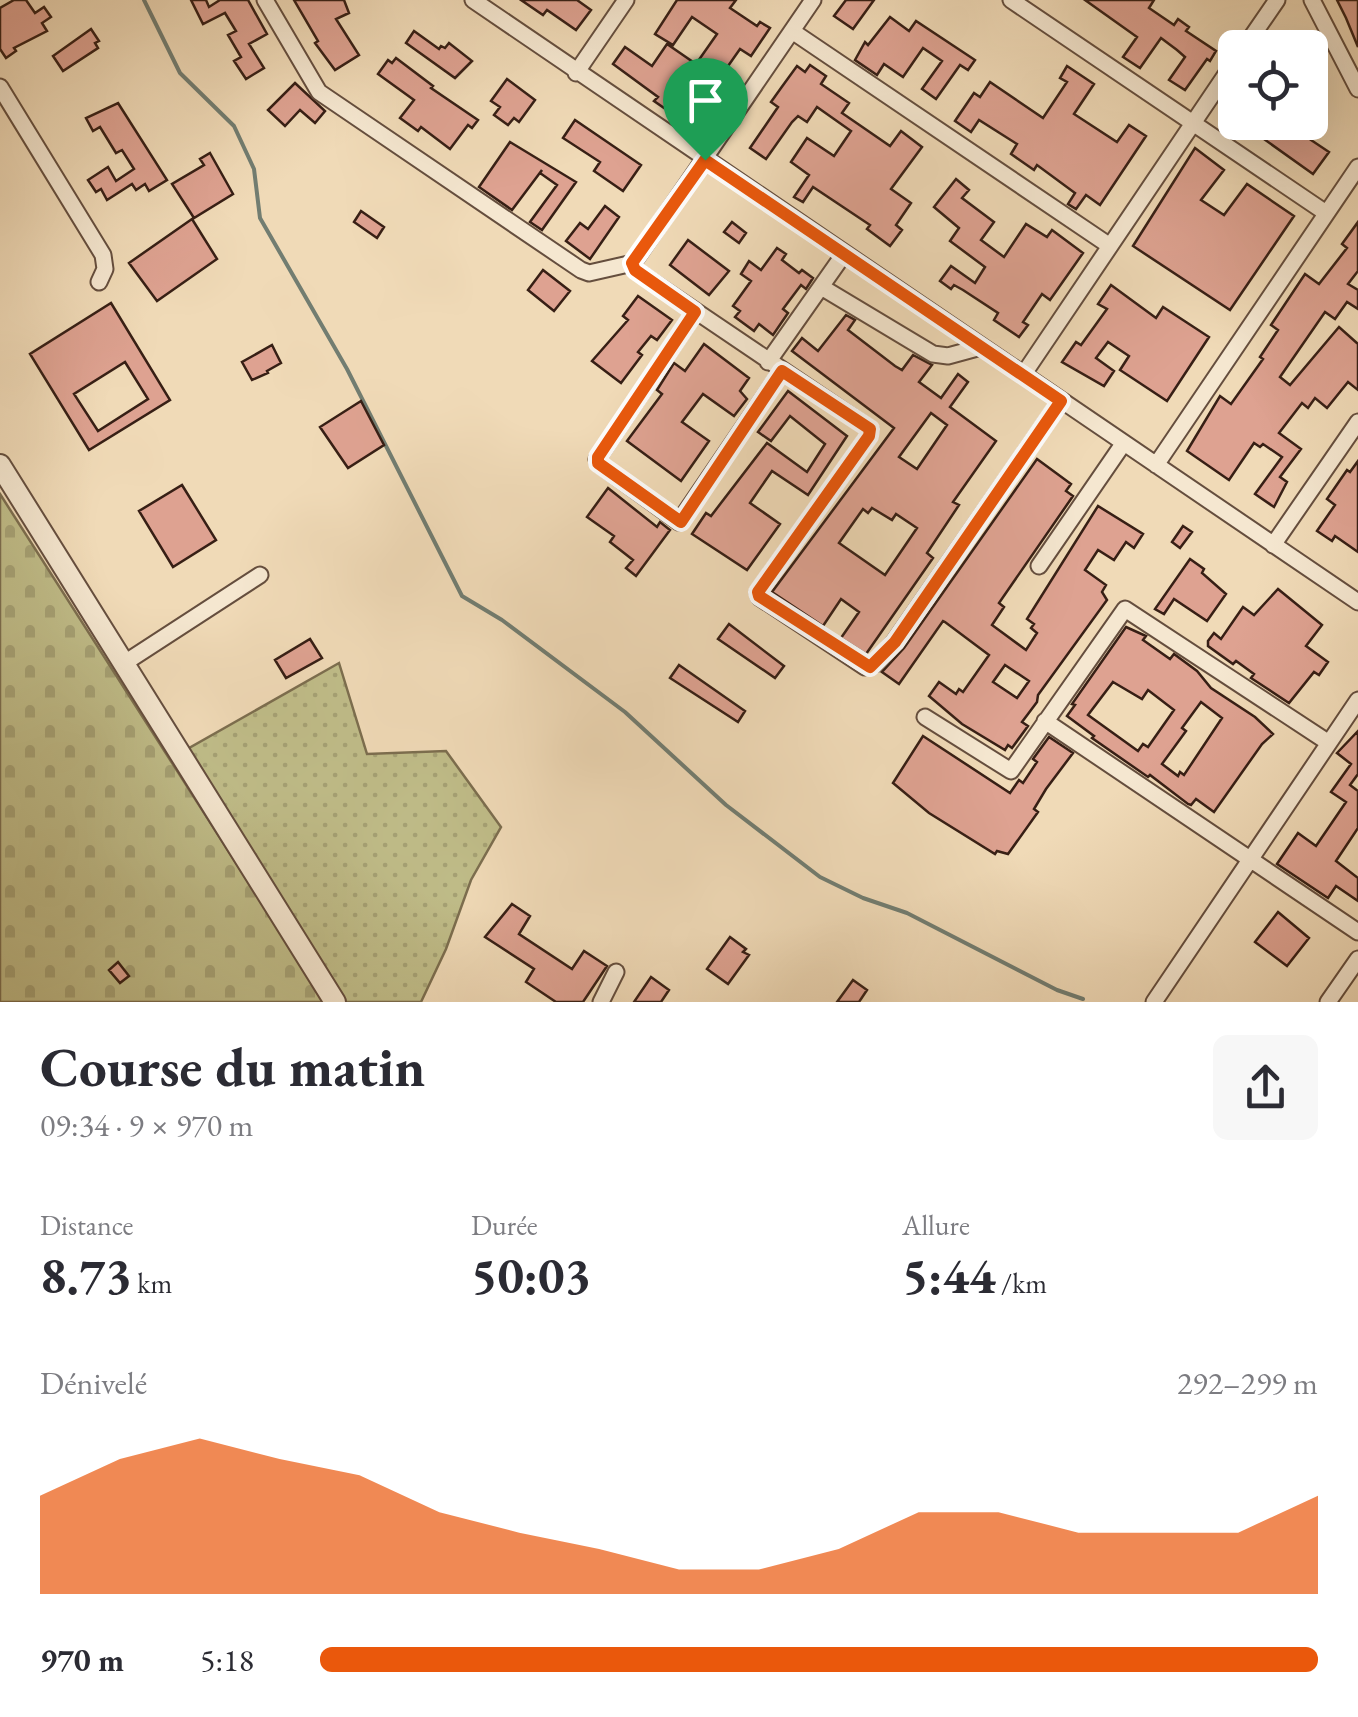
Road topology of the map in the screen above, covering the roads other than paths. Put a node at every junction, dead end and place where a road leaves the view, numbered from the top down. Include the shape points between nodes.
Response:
1 (265, 0) edge
2 (473, 0) edge
3 (626, 0) edge
4 (813, 0) edge
5 (1011, 0) edge
6 (1276, 0) edge
7 (1312, 0) edge
8 (1256, 30) edge
9 (792, 31) junction
10 (576, 73) junction
11 (1218, 86) edge
12 (0, 87) edge
13 (1358, 90) edge
14 (1193, 123) junction
15 (705, 160) junction
16 (1358, 167) edge
17 (1326, 213) junction
18 (1110, 246) junction
19 (844, 254) junction
20 (632, 263) junction
21 (98, 282) dead end
22 (823, 288) junction
23 (695, 312) junction
24 (981, 346) junction
25 (775, 366) junction
26 (1023, 375) junction
27 (1061, 401) junction
28 (1358, 422) edge
29 (1123, 444) junction
30 (0, 465) edge
31 (1156, 465) junction
32 (1273, 545) junction
33 (1038, 566) dead end
34 (260, 575) dead end
35 (1358, 602) edge
36 (123, 664) junction
37 (1358, 700) edge
38 (925, 717) dead end
39 (1045, 721) junction
40 (1329, 743) junction
41 (1250, 860) junction
42 (1358, 932) edge
43 (1358, 959) edge
44 (616, 972) dead end
45 (335, 1002) edge
46 (601, 1002) edge
47 (1154, 1002) edge
48 (1328, 1002) edge

1 - 20 street via 319,92 581,270
2 - 10 street
3 - 10 street
4 - 9 street
5 - 14 street
6 - 8 street
7 - 13 street
9 - 15 street
9 - 18 street
10 - 15 street
11 - 14 street
12 - 21 street via 103,255
14 - 17 street
14 - 18 street
15 - 19 street
15 - 20 street
16 - 17 street
17 - 31 street
18 - 26 street
19 - 22 street
19 - 24 street
20 - 23 street
22 - 24 street via 933,354
22 - 25 street
23 - 25 street
23 - 25 street via 597,459 679,522
24 - 26 street
25 - 27 street via 870,433 759,596 866,667 895,642
26 - 27 street
27 - 29 street
28 - 32 street
29 - 31 street
29 - 33 street
30 - 36 street
31 - 32 street
32 - 35 street
34 - 36 street
36 - 45 street
37 - 40 street
38 - 39 street via 1008,772
39 - 40 street via 1126,608
39 - 41 street
40 - 41 street
41 - 42 street
41 - 47 street
43 - 48 street
44 - 46 street

